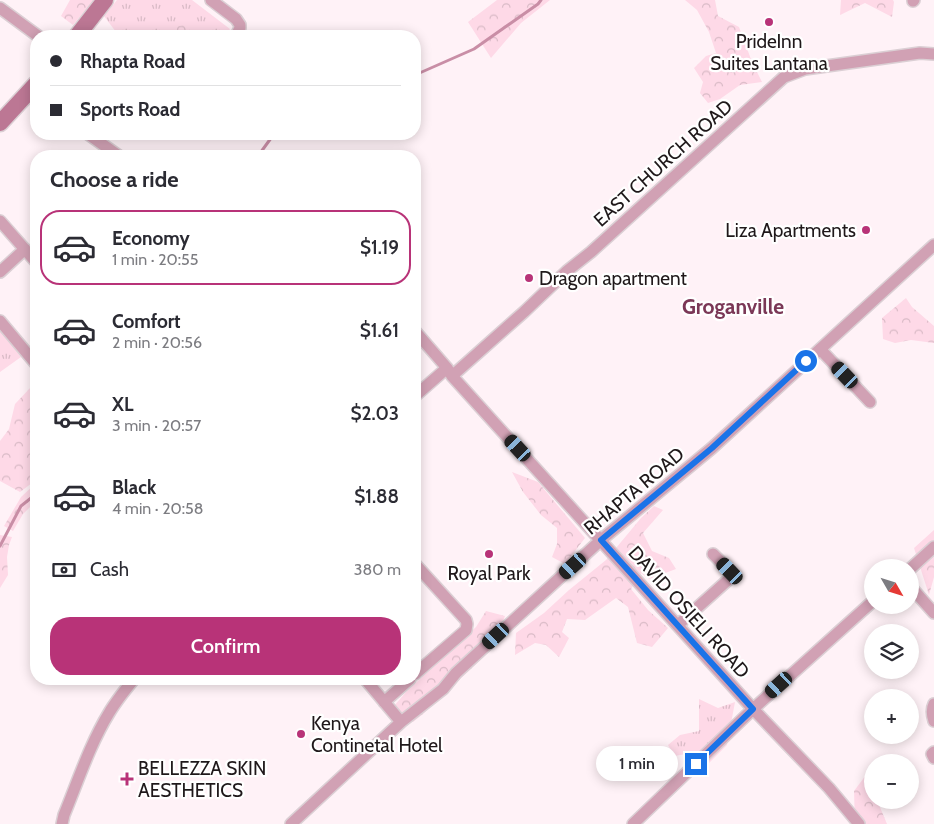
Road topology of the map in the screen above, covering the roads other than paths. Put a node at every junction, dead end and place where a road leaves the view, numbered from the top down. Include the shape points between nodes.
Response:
1 (105, 0) edge
2 (210, 0) edge
3 (0, 8) edge
4 (30, 30) edge
5 (82, 30) edge
6 (239, 30) edge
7 (934, 54) edge
8 (30, 90) edge
9 (0, 123) edge
10 (96, 140) edge
11 (111, 150) edge
12 (0, 221) edge
13 (934, 245) edge
14 (25, 249) junction
15 (30, 255) edge
16 (0, 272) edge
17 (0, 321) edge
18 (421, 338) edge
19 (820, 349) junction
20 (30, 357) edge
21 (449, 372) junction
22 (421, 392) edge
23 (870, 402) dead end
24 (601, 540) junction
25 (934, 547) edge
26 (713, 554) dead end
27 (919, 560) edge
28 (421, 571) edge
29 (919, 596) edge
30 (864, 609) edge
31 (934, 613) edge
32 (678, 625) junction
33 (421, 669) edge
34 (129, 685) edge
35 (370, 685) edge
36 (403, 685) edge
37 (384, 702) junction
38 (934, 704) edge
39 (753, 709) junction
40 (934, 720) edge
41 (401, 722) junction
42 (934, 752) edge
43 (934, 758) edge
44 (62, 824) edge
45 (291, 824) edge
46 (633, 824) edge
47 (860, 824) edge

1 - 5 street
2 - 6 street via 238,22
3 - 4 street
7 - 21 street, EAST CHURCH ROAD via 920,53 804,69 784,77 524,312
8 - 9 street
10 - 11 street
12 - 14 street
13 - 19 street, RHAPTA ROAD
14 - 15 street
14 - 16 street
17 - 20 street
18 - 21 street, DAVID OSIELI ROAD
19 - 23 street
19 - 24 street, RHAPTA ROAD via 712,448
21 - 22 street, EAST CHURCH ROAD
21 - 24 street, DAVID OSIELI ROAD
24 - 32 street, DAVID OSIELI ROAD
24 - 41 street, RHAPTA ROAD via 456,673 443,689
25 - 27 street
26 - 32 street via 730,571 730,577
28 - 33 street via 467,624 466,630
29 - 31 street
30 - 39 street
32 - 39 street, DAVID OSIELI ROAD
34 - 44 street via 103,723
35 - 37 street
36 - 37 street
37 - 41 street
38 - 40 street
39 - 46 street
39 - 47 street, DAVID OSIELI ROAD
41 - 45 street, RHAPTA ROAD
42 - 43 street

